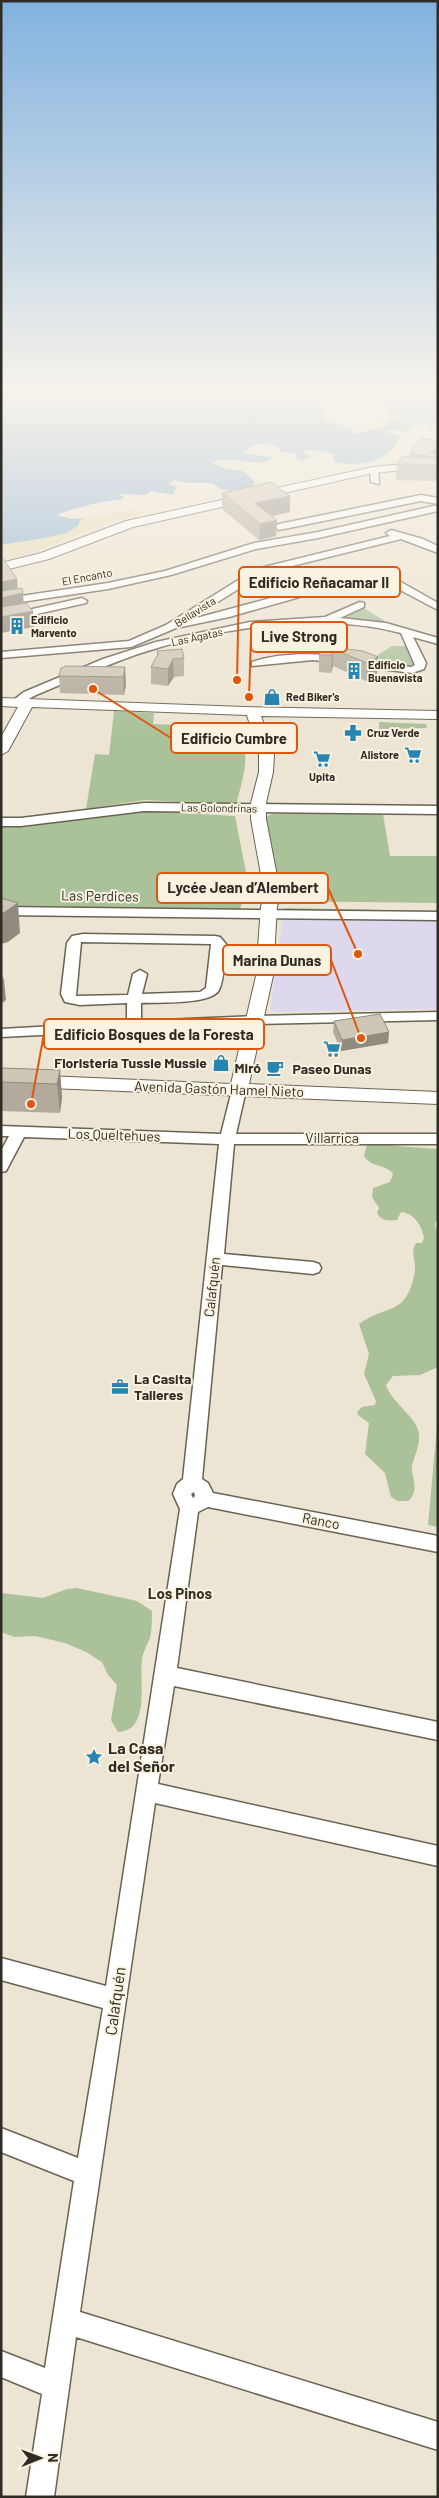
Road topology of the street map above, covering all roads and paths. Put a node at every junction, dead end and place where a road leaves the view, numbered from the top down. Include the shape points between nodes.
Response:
1 (234, 504) edge
2 (395, 504) edge
3 (438, 508) edge
4 (279, 527) edge
5 (318, 535) junction
6 (400, 536) junction
7 (438, 550) edge
8 (1, 567) edge
9 (167, 573) junction
10 (1, 602) edge
11 (360, 605) dead end
12 (438, 607) edge
13 (1, 619) edge
14 (321, 621) junction
15 (170, 627) junction
16 (405, 630) junction
17 (438, 641) edge
18 (133, 648) junction
19 (1, 655) edge
20 (256, 664) dead end
21 (1, 702) edge
22 (22, 702) junction
23 (249, 711) junction
24 (437, 716) edge
25 (1, 751) edge
26 (252, 809) junction
27 (438, 810) edge
28 (1, 822) edge
29 (250, 906) dead end
30 (438, 908) edge
31 (269, 910) junction
32 (1, 911) edge
33 (438, 916) edge
34 (140, 974) dead end
35 (134, 998) junction
36 (438, 1016) edge
37 (256, 1020) junction
38 (134, 1026) junction
39 (1, 1033) edge
40 (1, 1071) edge
41 (1, 1080) edge
42 (240, 1085) junction
43 (438, 1088) edge
44 (438, 1098) edge
45 (1, 1130) edge
46 (19, 1131) junction
47 (227, 1139) junction
48 (438, 1139) edge
49 (1, 1167) edge
50 (215, 1259) junction
51 (313, 1268) dead end
52 (196, 1496) junction
53 (438, 1544) edge
54 (166, 1675) junction
55 (438, 1731) edge
56 (146, 1791) junction
57 (438, 1856) edge
58 (1, 1969) edge
59 (115, 2000) junction
60 (1, 2140) edge
61 (87, 2174) junction
62 (66, 2321) junction
63 (1, 2364) edge
64 (56, 2386) junction
65 (438, 2436) edge
66 (40, 2497) edge

1 - 8 main road via 130,524 45,556
2 - 4 street
3 - 5 street, El Encanto
5 - 6 street via 384,533
5 - 9 street, El Encanto via 235,550
6 - 7 street
6 - 15 street, Bellavista via 260,571
9 - 10 street, El Encanto via 70,593
9 - 13 street via 150,582 87,600
11 - 14 street, Las Ágatas
12 - 15 street via 388,579 362,576 225,615
14 - 16 street, Las Ágatas via 367,623
14 - 18 street, Las Ágatas via 218,632
15 - 18 street, Bellavista
16 - 17 street, Las Ágatas
16 - 20 street via 421,663 420,667 412,670 307,657 264,660
18 - 19 street, Bellavista
18 - 22 street via 28,694
21 - 22 main road
22 - 23 main road
22 - 25 main road
23 - 24 main road
23 - 26 main road via 257,760
26 - 27 street, Las Golondrinas
26 - 28 street, Las Golondrinas via 136,807
26 - 31 main road via 261,897
29 - 31 street, Las Perdices
30 - 31 street, Las Perdices
31 - 32 street, Las Perdices
31 - 33 street, Las Perdices
31 - 37 main road
34 - 35 street
35 - 35 street via 209,994 213,989 218,942 212,939 77,939 68,994 70,999
35 - 38 street
36 - 37 street
37 - 38 street
37 - 42 main road
38 - 39 street
40 - 42 main road, Avenida Gastón Hamel Nieto
41 - 42 main road, Avenida Gastón Hamel Nieto
42 - 43 main road, Avenida Gastón Hamel Nieto
42 - 44 main road, Avenida Gastón Hamel Nieto
42 - 47 street, Calafquén
45 - 46 street, Los Queltehues
46 - 47 street, Los Queltehues
46 - 49 street
47 - 48 street, Villarrica
47 - 50 street, Calafquén
50 - 51 street
50 - 52 street, Calafquén
52 - 53 street, Ranco
52 - 54 street, Calafquén
54 - 55 street
54 - 56 street, Calafquén
56 - 57 street
56 - 59 street, Calafquén
58 - 59 street
59 - 61 street, Calafquén
60 - 61 street
61 - 62 street, Calafquén
62 - 64 street, Calafquén
62 - 65 street
63 - 64 street
64 - 66 street, Calafquén

